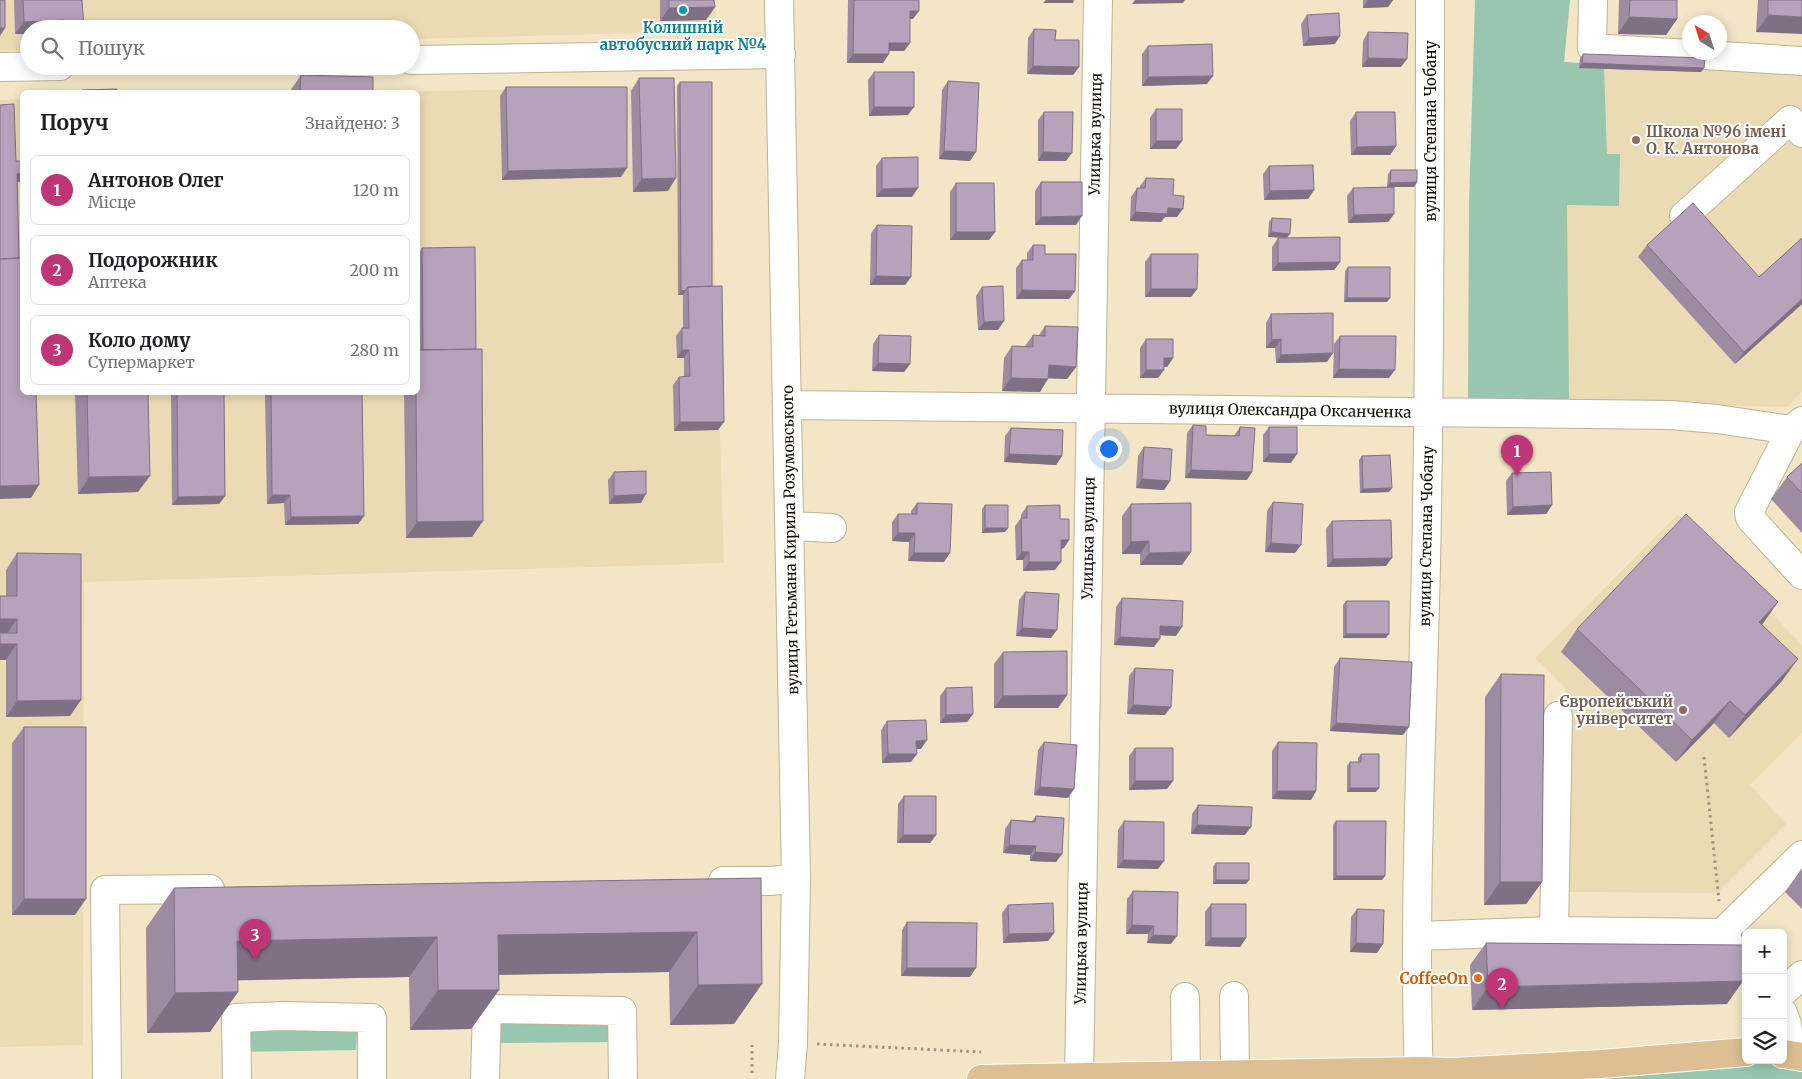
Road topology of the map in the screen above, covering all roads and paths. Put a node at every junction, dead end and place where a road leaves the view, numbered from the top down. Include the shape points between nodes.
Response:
1 (780, 0) edge
2 (1098, 0) edge
3 (1430, 0) edge
4 (1594, 0) edge
5 (780, 54) junction
6 (420, 60) edge
7 (1802, 62) edge
8 (0, 67) edge
9 (20, 67) edge
10 (1802, 133) edge
11 (1717, 252) edge
12 (787, 405) junction
13 (1091, 408) junction
14 (1429, 412) junction
15 (1797, 425) edge
16 (790, 526) junction
17 (832, 528) dead end
18 (1802, 575) edge
19 (1558, 716) dead end
20 (1704, 757) edge
21 (1802, 855) edge
22 (796, 879) junction
23 (701, 881) edge
24 (234, 888) edge
25 (1554, 931) junction
26 (1722, 933) junction
27 (1418, 936) junction
28 (1742, 963) edge
29 (1802, 974) edge
30 (1787, 988) edge
31 (1234, 996) dead end
32 (1186, 997) dead end
33 (1785, 1019) edge
34 (812, 1044) dead end
35 (752, 1045) dead end
36 (982, 1052) dead end
37 (1742, 1052) edge
38 (1792, 1055) edge
39 (752, 1073) dead end
40 (1235, 1074) junction
41 (1186, 1075) junction
42 (1419, 1075) edge
43 (1079, 1077) junction
44 (108, 1079) edge
45 (237, 1079) edge
46 (372, 1079) edge
47 (485, 1079) edge
48 (624, 1079) edge
49 (790, 1079) edge
50 (981, 1079) edge

1 - 5 street, вулиця Гетьмана Кирила Розумовського
2 - 13 street, Улицька вулиця
3 - 14 street, вулиця Степана Чобану
4 - 7 street via 1592,48
5 - 6 street
5 - 12 street, вулиця Гетьмана Кирила Розумовського
8 - 9 street
10 - 11 street via 1790,120 1684,216
12 - 13 street, вулиця Олександра Оксанченка
12 - 16 street, вулиця Гетьмана Кирила Розумовського
13 - 14 street, вулиця Олександра Оксанченка
13 - 43 street, Улицька вулиця
14 - 15 street, вулиця Олександра Оксанченка via 1671,415
14 - 27 street, вулиця Степана Чобану
15 - 18 street via 1749,512 1750,518
16 - 17 street
16 - 22 street, вулиця Гетьмана Кирила Розумовського
19 - 25 street
20 - 26 path
21 - 26 street
22 - 23 street
22 - 49 street, вулиця Гетьмана Кирила Розумовського
24 - 44 street via 105,890
25 - 26 street
25 - 27 street
26 - 28 street
27 - 42 street, вулиця Степана Чобану
29 - 30 street
31 - 40 street
32 - 41 street
33 - 38 street
34 - 36 path
35 - 39 path
37 - 42 main road
40 - 41 main road
40 - 42 main road
41 - 43 main road
43 - 50 main road
45 - 46 street via 236,1018 282,1016 372,1018
47 - 48 street via 487,1009 622,1011

